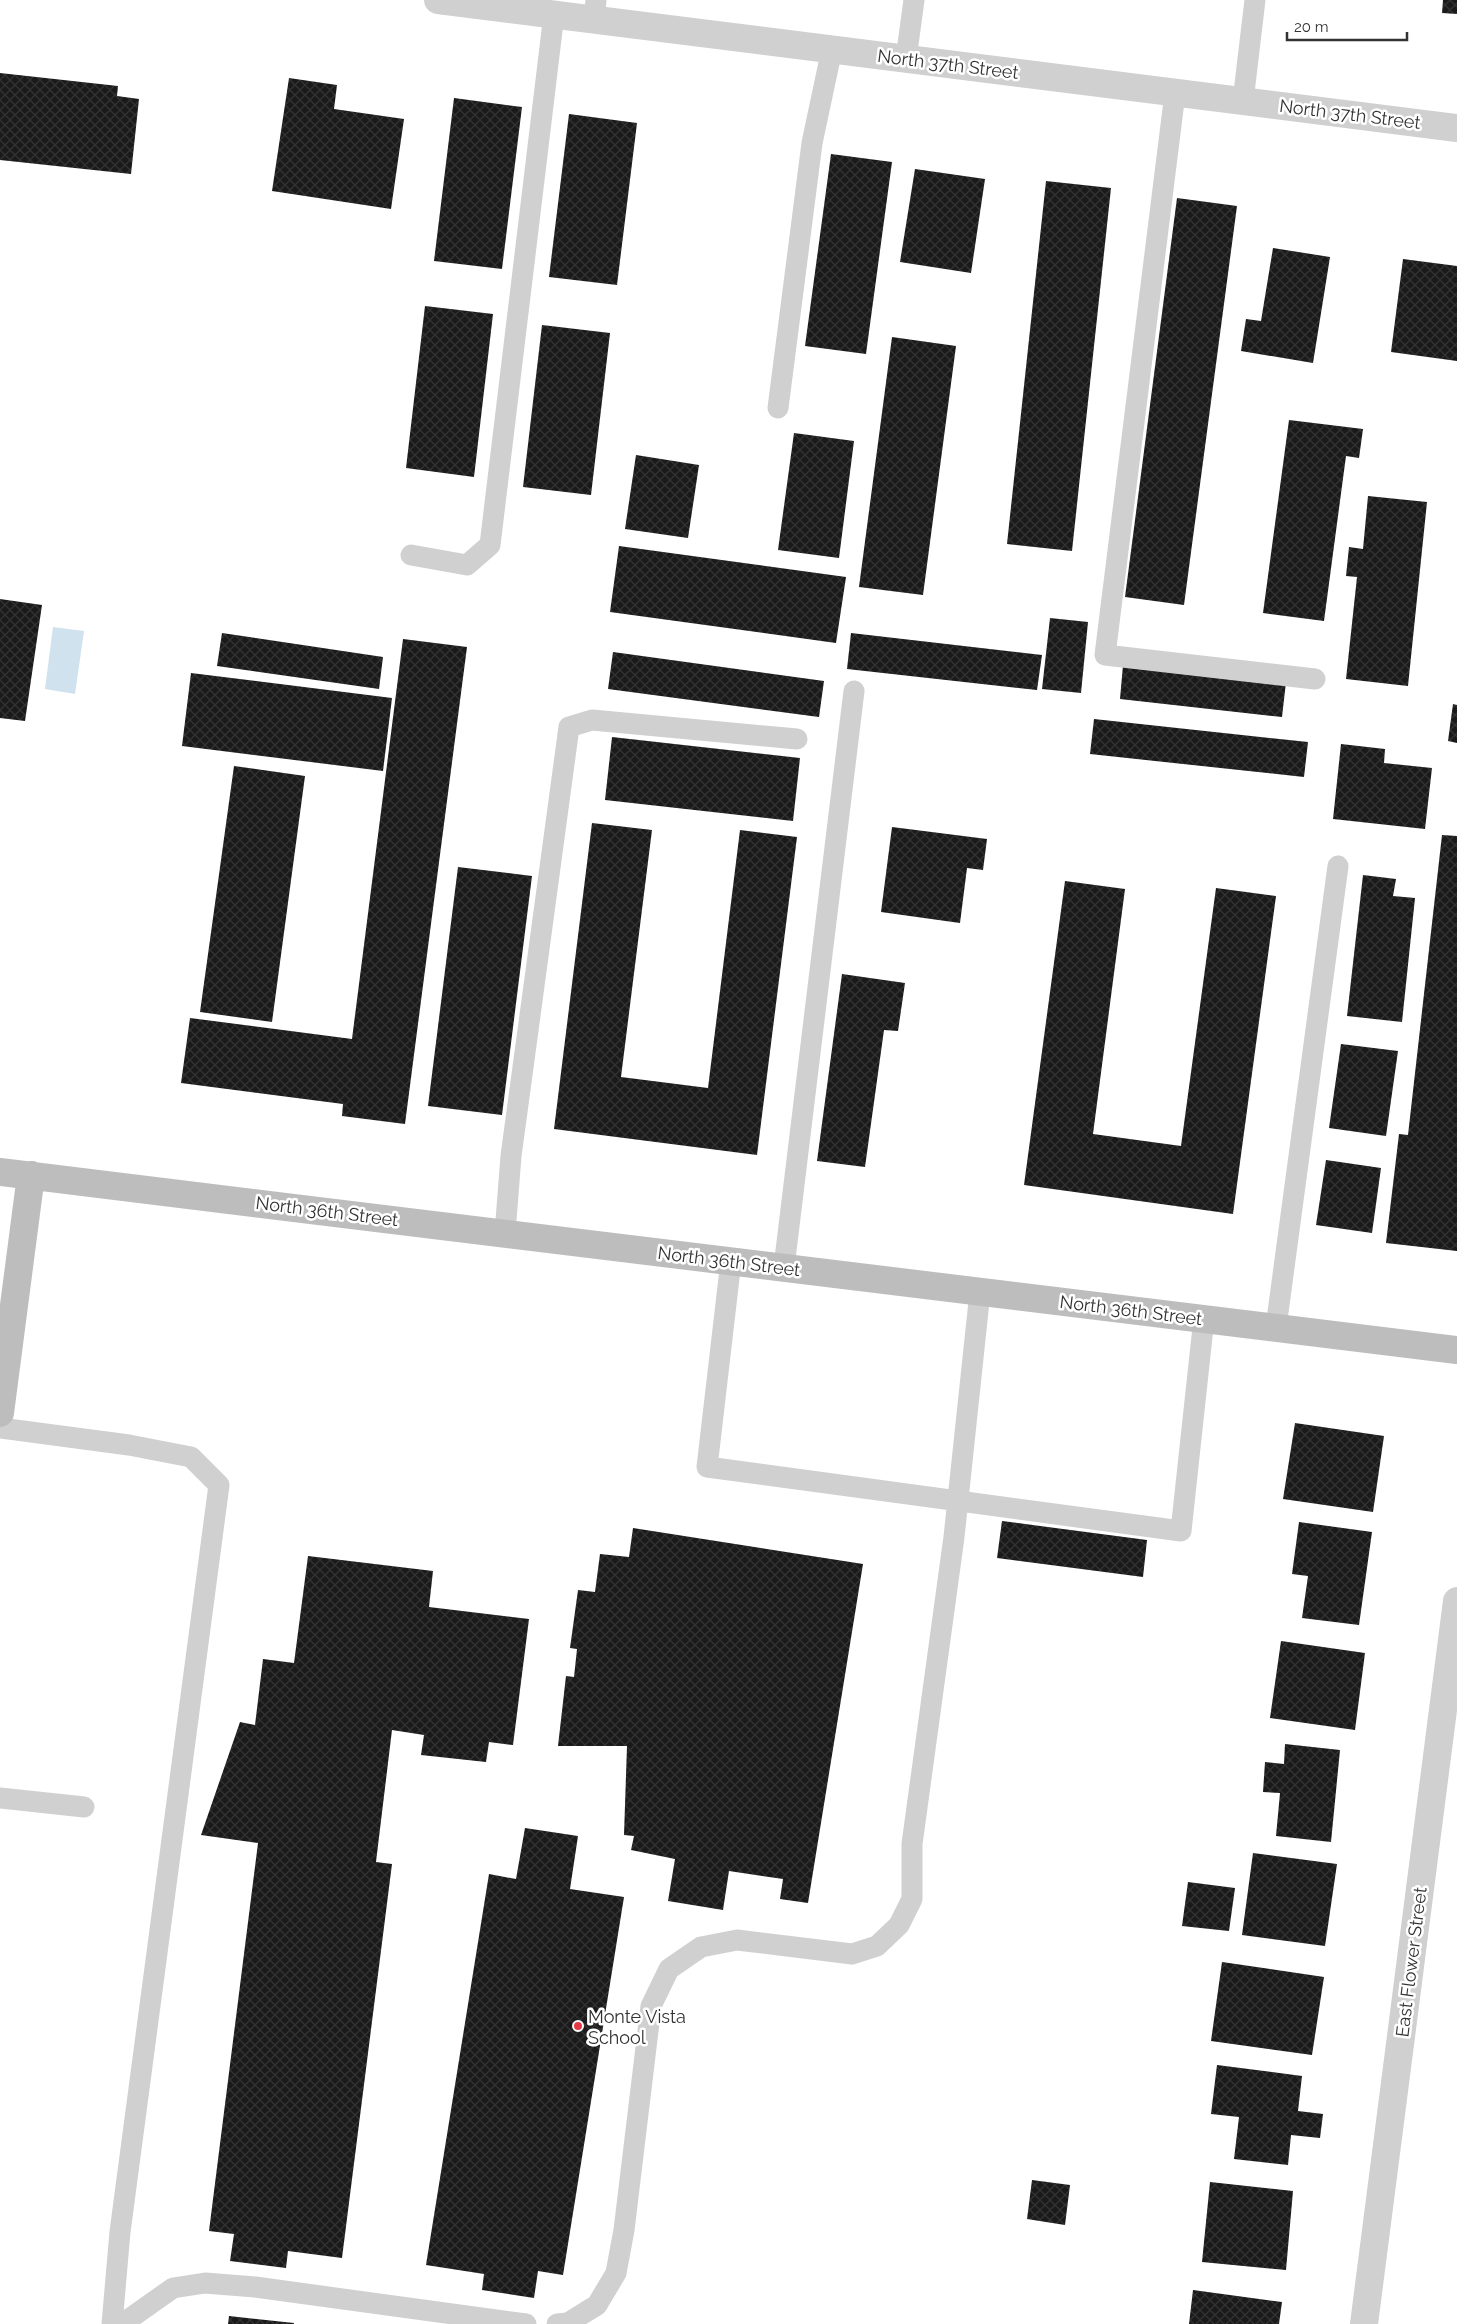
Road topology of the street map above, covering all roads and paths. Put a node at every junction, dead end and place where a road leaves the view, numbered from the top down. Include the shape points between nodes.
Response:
1 (438, 0) edge
2 (914, 0) edge
3 (1255, 0) edge
4 (595, 10) edge
5 (554, 14) junction
6 (832, 49) junction
7 (906, 59) junction
8 (1175, 93) junction
9 (1243, 101) junction
10 (1457, 128) edge
11 (778, 408) dead end
12 (411, 555) dead end
13 (1315, 679) dead end
14 (854, 691) dead end
15 (797, 739) dead end
16 (1338, 866) dead end
17 (0, 1172) edge
18 (31, 1175) junction
19 (505, 1233) junction
20 (731, 1261) junction
21 (784, 1267) junction
22 (980, 1292) junction
23 (1204, 1318) junction
24 (1276, 1327) junction
25 (1457, 1350) edge
26 (0, 1413) edge
27 (0, 1428) edge
28 (958, 1500) junction
29 (1457, 1600) edge
30 (0, 1798) edge
31 (84, 1807) dead end
32 (112, 2324) edge
33 (122, 2324) edge
34 (526, 2324) edge
35 (557, 2324) edge
36 (1364, 2324) edge

1 - 5 street, North 37th Street
2 - 7 lane
3 - 9 lane
4 - 5 street, North 37th Street
4 - 6 street, North 37th Street
5 - 12 lane via 490,545 467,565
6 - 7 street, North 37th Street
6 - 11 lane via 812,143
7 - 8 street, North 37th Street
8 - 9 street, North 37th Street
8 - 13 lane via 1105,655
9 - 10 street, North 37th Street
14 - 21 lane
15 - 19 lane via 592,720 569,727 511,1156
16 - 24 lane
17 - 18 main road, North 36th Street
18 - 19 main road, North 36th Street
18 - 26 main road
19 - 20 main road, North 36th Street
20 - 21 main road, North 36th Street
20 - 28 lane via 707,1467
21 - 22 main road, North 36th Street
22 - 23 main road, North 36th Street
22 - 28 lane
23 - 24 main road, North 36th Street
23 - 28 lane via 1181,1531
24 - 25 main road, North 36th Street
27 - 32 lane via 191,1456 220,1485 120,2232
28 - 35 lane via 912,1844 912,1899 899,1925 877,1946 852,1954 737,1940 701,1947 670,1969 651,2006 616,2273 597,2305 568,2323
29 - 36 street, East Flower Street
30 - 31 lane
33 - 34 lane via 173,2288 205,2283

